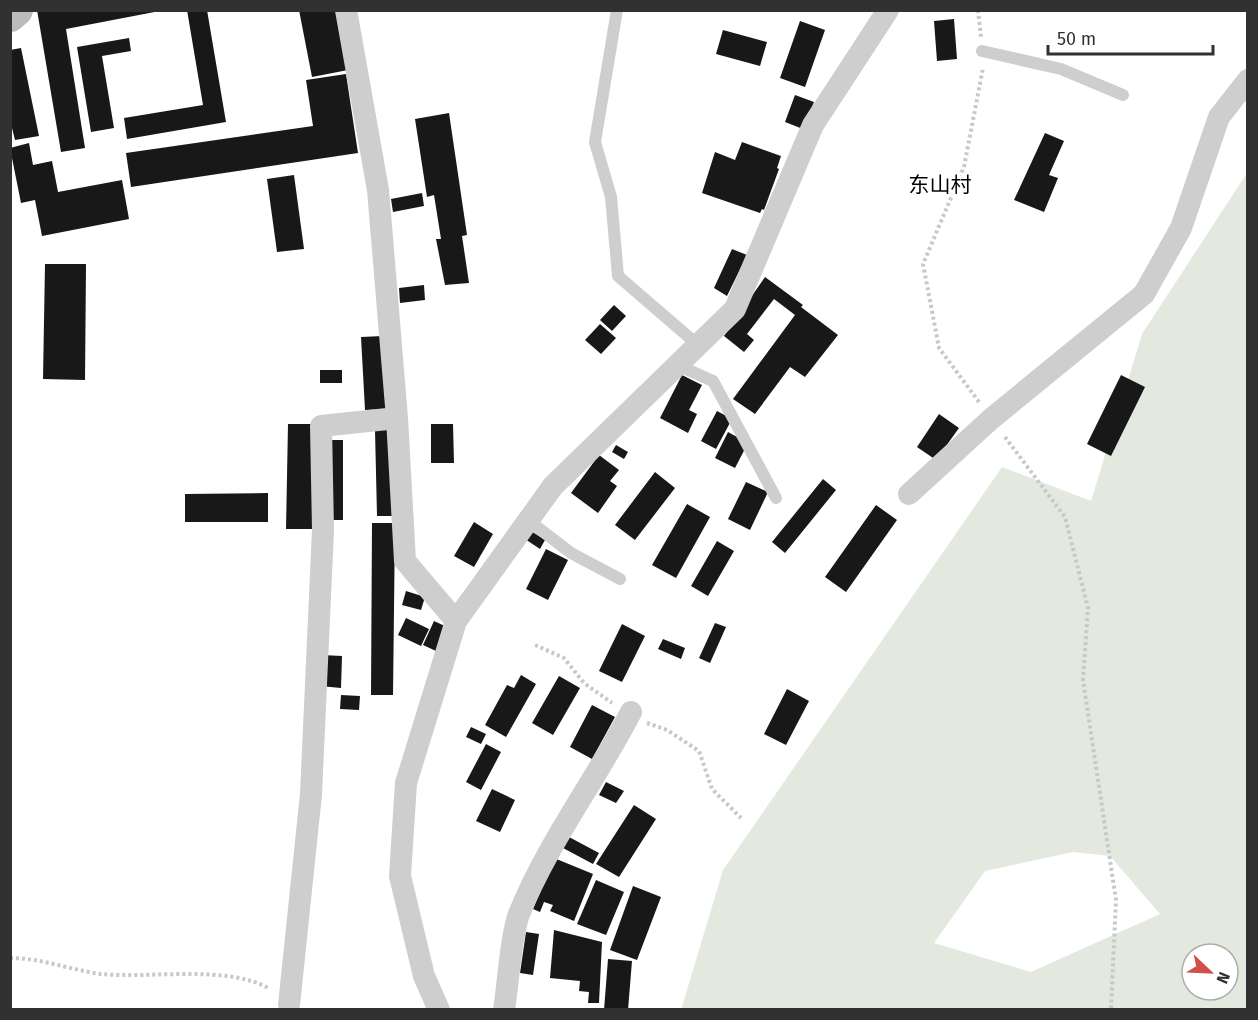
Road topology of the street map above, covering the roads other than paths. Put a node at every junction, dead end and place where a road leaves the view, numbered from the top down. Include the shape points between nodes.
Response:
1 (17, 10) edge
2 (346, 10) edge
3 (617, 10) edge
4 (888, 10) edge
5 (10, 16) edge
6 (982, 51) road end
7 (1248, 80) edge
8 (1123, 95) dead end
9 (698, 345) junction
10 (677, 365) junction
11 (397, 418) junction
12 (909, 494) dead end
13 (776, 498) dead end
14 (528, 520) junction
15 (620, 579) dead end
16 (456, 621) junction
17 (631, 712) dead end
18 (289, 1005) road end
19 (439, 1010) edge
20 (504, 1010) edge

1 - 5 street
2 - 11 street via 378,190
3 - 9 lane via 595,142 611,197 618,276
4 - 9 street via 813,125 735,309
6 - 8 lane via 1061,69
7 - 12 street via 1219,117 1181,228 1144,294 991,418
9 - 10 street
10 - 13 lane via 713,381
10 - 14 street via 553,486
11 - 16 street via 405,561
11 - 18 street via 321,426 322,530 311,794
14 - 15 lane via 571,553
14 - 16 street
16 - 19 street via 406,783 400,876 424,976
17 - 20 street via 607,758 568,816 518,916

